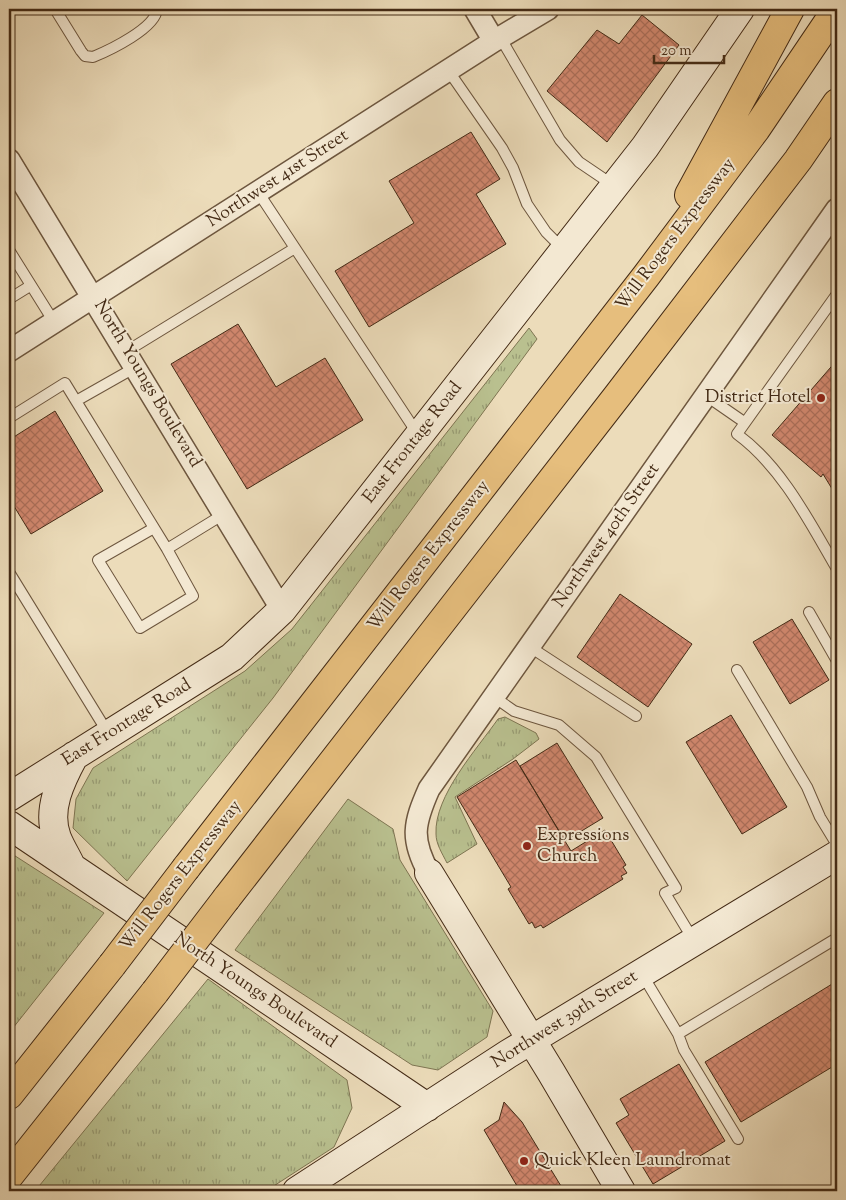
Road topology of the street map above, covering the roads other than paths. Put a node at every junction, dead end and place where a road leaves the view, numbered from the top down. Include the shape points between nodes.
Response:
1 (55, 9) edge
2 (157, 9) edge
3 (475, 9) edge
4 (548, 9) edge
5 (740, 9) edge
6 (790, 9) edge
7 (837, 9) edge
8 (497, 39) junction
9 (448, 70) junction
10 (837, 102) edge
11 (9, 160) edge
12 (614, 186) junction
13 (258, 192) junction
14 (837, 209) edge
15 (295, 248) junction
16 (9, 250) edge
17 (564, 250) junction
18 (646, 276) junction
19 (30, 286) junction
20 (837, 294) edge
21 (94, 297) junction
22 (9, 299) edge
23 (54, 322) junction
24 (9, 351) edge
25 (131, 359) junction
26 (705, 395) junction
27 (76, 401) junction
28 (9, 418) edge
29 (744, 422) junction
30 (419, 435) junction
31 (224, 514) junction
32 (154, 528) junction
33 (167, 549) junction
34 (837, 569) edge
35 (9, 572) edge
36 (282, 610) junction
37 (809, 612) dead end
38 (530, 646) junction
39 (837, 661) edge
40 (737, 670) dead end
41 (494, 697) junction
42 (636, 716) dead end
43 (109, 735) junction
44 (74, 756) junction
45 (9, 797) edge
46 (9, 825) edge
47 (837, 845) edge
48 (837, 854) edge
49 (72, 868) junction
50 (429, 873) joint
51 (837, 938) edge
52 (694, 941) junction
53 (641, 973) junction
54 (678, 1034) junction
55 (531, 1040) junction
56 (9, 1094) edge
57 (427, 1106) junction
58 (738, 1139) dead end
59 (9, 1176) edge
60 (297, 1191) edge
61 (621, 1191) edge

1 - 2 lane via 81,51 85,56 93,57 148,26
3 - 8 street
4 - 8 street, Northwest 41st Street
5 - 12 main road, East Frontage Road via 645,147
6 - 18 highway
7 - 18 highway, Will Rogers Expressway via 756,129
8 - 9 street, Northwest 41st Street
8 - 12 lane via 560,140 579,162
9 - 13 street, Northwest 41st Street
9 - 17 lane via 502,148 527,204 546,232
10 - 59 highway, bridge via 798,160 618,396
11 - 21 street, North Youngs Boulevard
12 - 17 main road, East Frontage Road
13 - 15 lane
13 - 21 street, Northwest 41st Street
14 - 26 street, Northwest 40th Street
15 - 25 lane
15 - 30 lane
16 - 19 lane
17 - 30 main road, East Frontage Road
18 - 56 highway, Will Rogers Expressway, bridge
19 - 22 lane
19 - 23 lane
20 - 29 lane
21 - 23 street, Northwest 41st Street
21 - 25 street, North Youngs Boulevard
23 - 24 street, Northwest 41st Street
25 - 27 lane
25 - 31 street, North Youngs Boulevard
26 - 29 lane
26 - 38 street, Northwest 40th Street
27 - 28 lane via 65,383
27 - 32 lane
29 - 34 lane via 737,434 791,491
30 - 36 main road, East Frontage Road
31 - 33 lane
31 - 36 street, North Youngs Boulevard
32 - 33 lane
32 - 33 lane via 98,560 140,628 193,596
35 - 43 lane
36 - 43 main road, East Frontage Road via 232,657
37 - 39 lane
38 - 41 street, Northwest 40th Street
38 - 42 lane
40 - 47 lane via 807,787
41 - 50 street, Northwest 40th Street via 429,789 420,808 415,842
41 - 52 lane via 514,711 559,725 596,757 676,888 665,894
43 - 44 main road, East Frontage Road
44 - 45 main road, East Frontage Road
44 - 49 main road via 59,783 53,811 56,836
46 - 49 main road, North Youngs Boulevard
48 - 52 main road, Northwest 39th Street
49 - 57 main road, North Youngs Boulevard
50 - 55 main road
51 - 54 lane
52 - 53 main road, Northwest 39th Street
53 - 54 lane
53 - 55 main road, Northwest 39th Street
54 - 58 lane via 684,1050
55 - 57 main road, Northwest 39th Street
55 - 61 main road
57 - 60 main road, Northwest 39th Street

